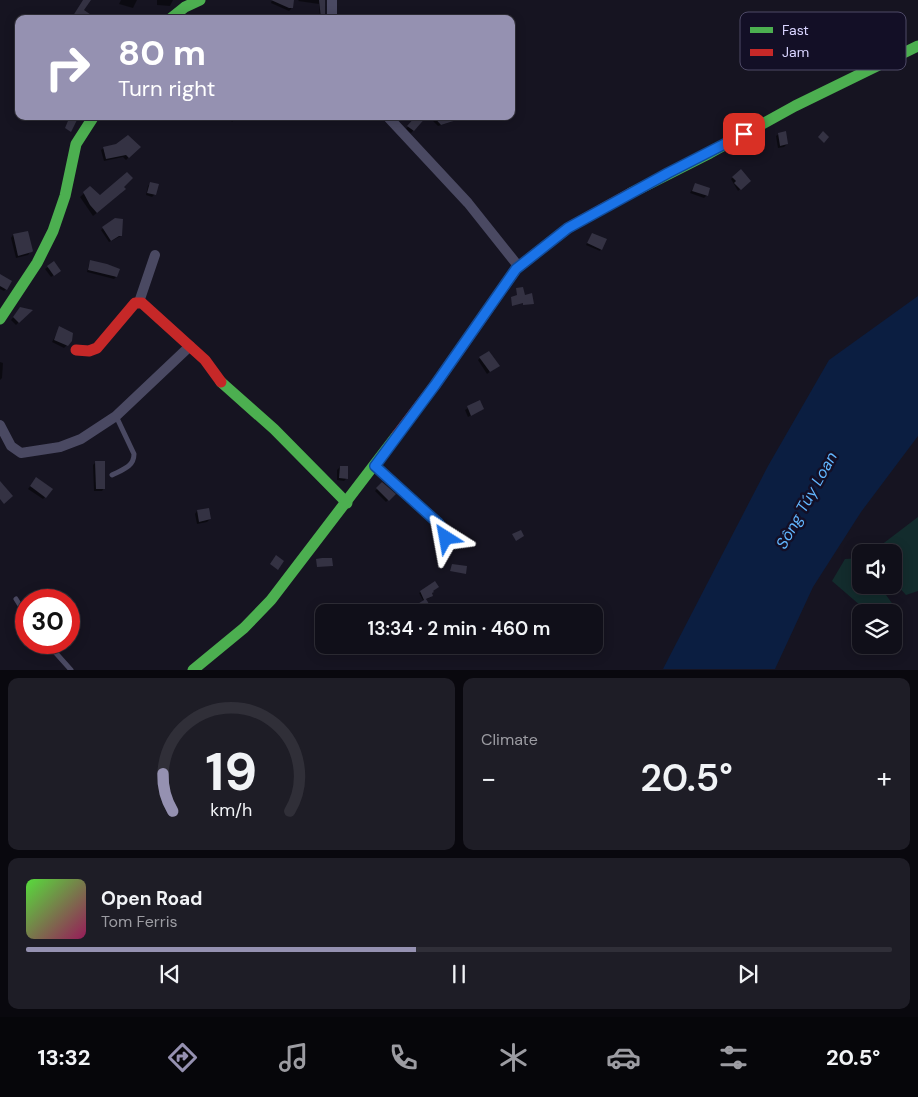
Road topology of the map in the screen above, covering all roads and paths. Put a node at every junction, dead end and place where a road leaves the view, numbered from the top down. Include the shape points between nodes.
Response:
1 (332, 0) edge
2 (190, 2) edge
3 (175, 15) edge
4 (332, 15) edge
5 (918, 46) edge
6 (906, 52) edge
7 (869, 70) edge
8 (91, 120) edge
9 (391, 120) edge
10 (155, 255) dead end
11 (519, 267) junction
12 (139, 302) junction
13 (0, 320) edge
14 (190, 346) junction
15 (76, 350) dead end
16 (116, 416) junction
17 (0, 425) edge
18 (375, 466) junction
19 (112, 475) dead end
20 (347, 503) junction
21 (442, 555) dead end
22 (56, 654) edge
23 (70, 670) edge
24 (193, 670) edge

1 - 4 street
2 - 3 street
5 - 6 street
7 - 11 street via 568,228
8 - 13 street via 76,144 65,196 53,231 38,263
9 - 11 street via 468,203
10 - 12 street
11 - 18 street
12 - 14 street
12 - 15 street via 97,348
14 - 16 street
14 - 20 street via 205,360 217,379 274,429
16 - 17 street via 70,444 25,453 11,446
16 - 19 lane via 134,459 128,467
18 - 20 street
18 - 21 street via 442,527 446,538
20 - 24 street via 271,600 244,628
22 - 23 lane

